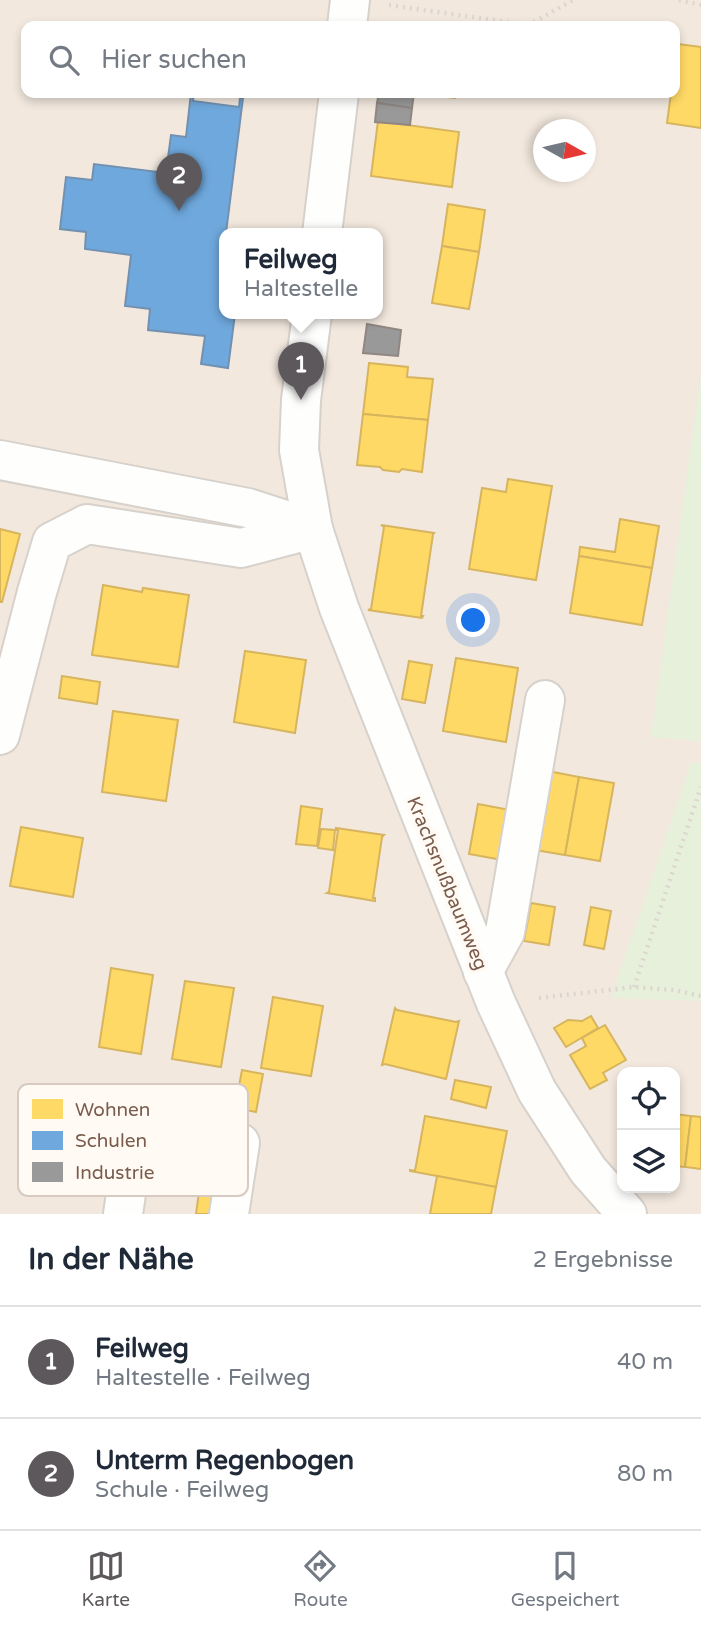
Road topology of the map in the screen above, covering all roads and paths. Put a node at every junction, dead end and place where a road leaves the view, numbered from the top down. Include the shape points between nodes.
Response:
1 (573, 0) edge
2 (679, 0) edge
3 (365, 2) edge
4 (701, 5) edge
5 (351, 21) edge
6 (507, 21) edge
7 (534, 21) edge
8 (338, 98) edge
9 (323, 228) edge
10 (311, 319) edge
11 (0, 460) edge
12 (313, 529) junction
13 (545, 699) dead end
14 (0, 736) edge
15 (701, 787) edge
16 (490, 987) junction
17 (634, 987) junction
18 (701, 996) edge
19 (126, 1196) edge
20 (232, 1196) edge
21 (123, 1214) edge
22 (229, 1214) edge
23 (627, 1214) edge

1 - 7 path
2 - 4 path
3 - 5 street
3 - 6 path
8 - 9 street
10 - 12 street, Krachsnußbaumweg via 299,450
11 - 12 street via 248,508
12 - 14 street via 241,548 88,524 52,542
12 - 16 street, Krachsnußbaumweg via 339,608
13 - 16 street via 505,932
15 - 17 path
16 - 17 path
16 - 23 street, Krachsnußbaumweg via 537,1091 588,1170
17 - 18 path
19 - 21 street
20 - 22 street

